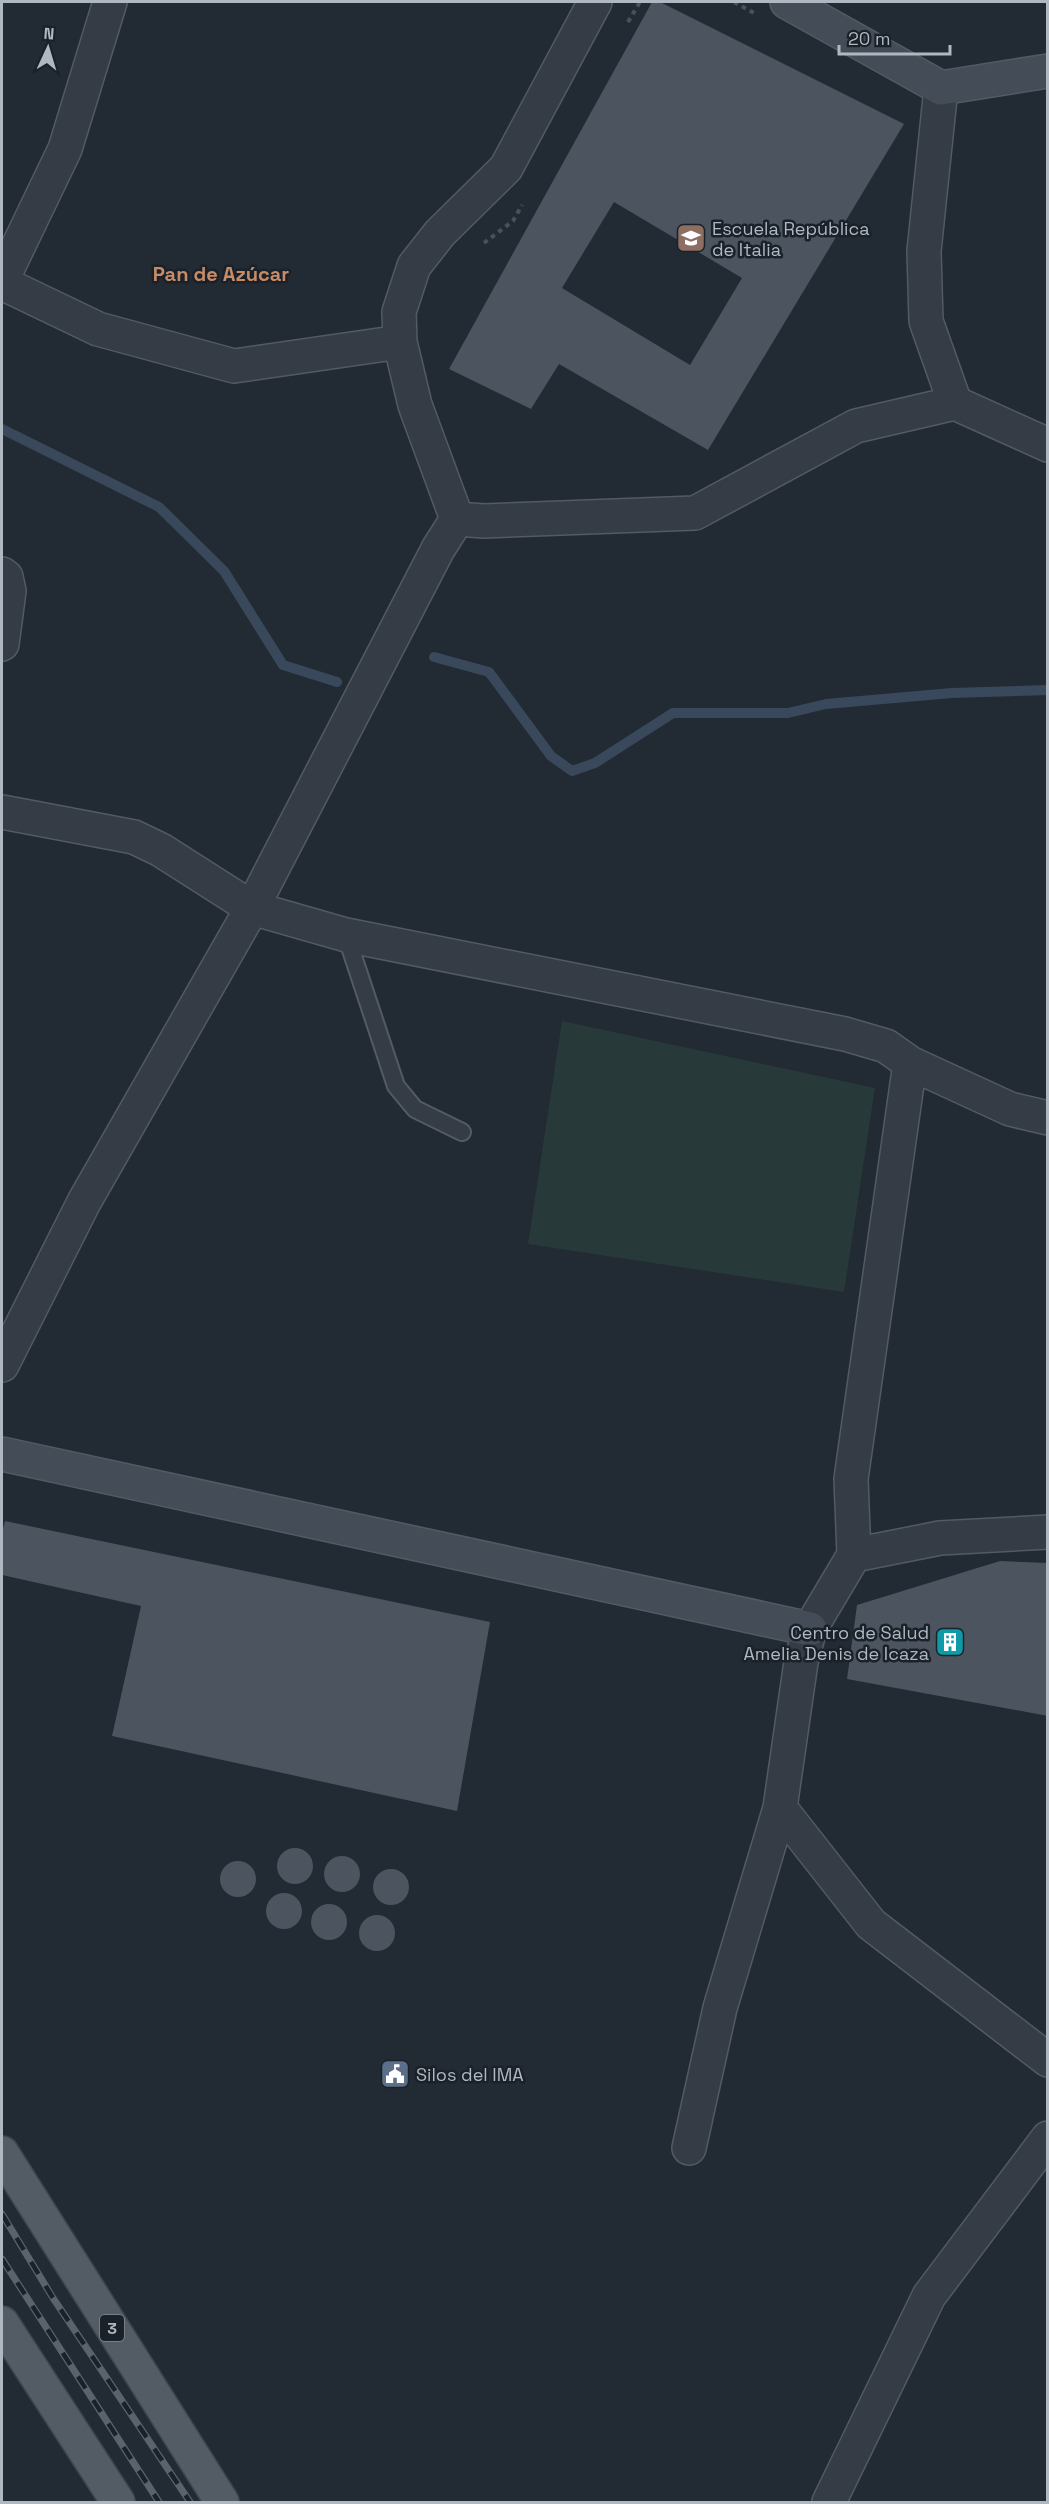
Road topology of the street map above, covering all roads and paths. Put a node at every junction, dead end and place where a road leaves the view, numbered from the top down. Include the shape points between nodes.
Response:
1 (110, 2) edge
2 (595, 2) edge
3 (639, 2) edge
4 (787, 2) edge
5 (622, 31) dead end
6 (1047, 71) edge
7 (941, 88) junction
8 (525, 201) dead end
9 (479, 247) dead end
10 (2, 281) edge
11 (400, 342) junction
12 (956, 403) junction
13 (1047, 445) edge
14 (457, 519) junction
15 (2, 574) edge
16 (2, 644) edge
17 (2, 812) edge
18 (252, 908) junction
19 (346, 935) junction
20 (910, 1063) junction
21 (1047, 1118) edge
22 (462, 1132) dead end
23 (2, 1365) edge
24 (2, 1454) edge
25 (1047, 1532) edge
26 (854, 1555) junction
27 (810, 1629) junction
28 (780, 1808) junction
29 (1047, 2060) edge
30 (1047, 2138) edge
31 (689, 2148) dead end
32 (2, 2153) edge
33 (2, 2323) edge
34 (118, 2502) edge
35 (222, 2502) edge
36 (829, 2502) edge

1 - 10 street via 65,149
2 - 11 street via 507,168 440,233 414,266 399,312
3 - 5 path
4 - 7 street
6 - 7 street
7 - 12 street via 924,250 926,321
8 - 9 path via 513,220
10 - 11 street via 98,329 234,366
11 - 14 street via 415,405
12 - 13 street
12 - 14 street via 856,426 695,513
14 - 18 street
15 - 16 street via 9,591
17 - 18 street via 134,837 162,850
18 - 19 street
18 - 23 street via 84,1202
19 - 20 street via 845,1034 886,1046
19 - 22 lane via 396,1086 415,1109
20 - 21 street via 1010,1108
20 - 26 street via 851,1479
24 - 27 street
25 - 26 street via 940,1538
26 - 27 street
27 - 28 street via 801,1662
28 - 29 street via 871,1924
28 - 31 street via 720,2008
30 - 36 street via 929,2296
32 - 35 main road, 3
33 - 34 main road

